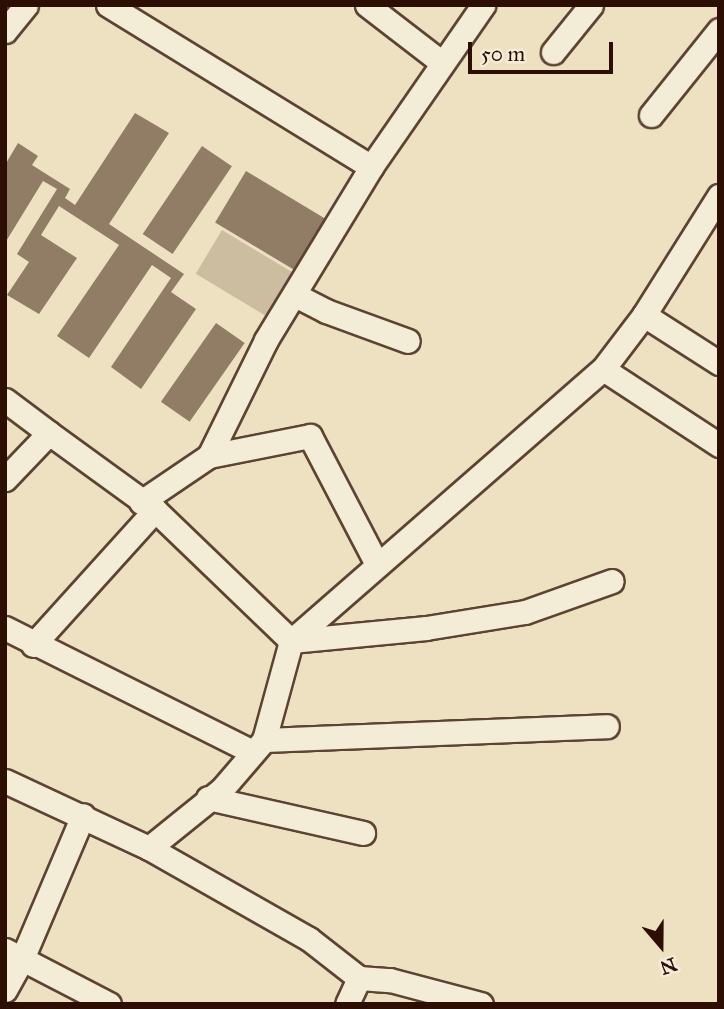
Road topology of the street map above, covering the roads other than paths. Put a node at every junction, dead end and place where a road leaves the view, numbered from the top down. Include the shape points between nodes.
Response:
1 (26, 5) edge
2 (108, 5) edge
3 (367, 5) edge
4 (483, 5) edge
5 (591, 5) edge
6 (719, 30) edge
7 (5, 31) edge
8 (553, 52) dead end
9 (441, 62) junction
10 (651, 116) dead end
11 (371, 167) junction
12 (719, 196) edge
13 (712, 221) edge
14 (295, 295) junction
15 (644, 314) junction
16 (408, 341) dead end
17 (719, 363) edge
18 (603, 369) junction
19 (5, 400) edge
20 (50, 433) junction
21 (719, 445) edge
22 (209, 456) junction
23 (5, 479) edge
24 (148, 506) junction
25 (377, 564) junction
26 (611, 581) dead end
27 (5, 628) edge
28 (291, 641) junction
29 (33, 645) junction
30 (607, 726) dead end
31 (258, 746) junction
32 (5, 781) edge
33 (208, 798) junction
34 (83, 815) junction
35 (363, 833) dead end
36 (149, 848) junction
37 (14, 954) edge
38 (359, 978) junction
39 (5, 990) edge
40 (109, 1004) edge
41 (347, 1004) edge
42 (481, 1004) edge

1 - 7 street
2 - 11 street
3 - 9 street
4 - 9 street
5 - 8 street
6 - 10 street
9 - 11 street
11 - 14 street
12 - 13 street
13 - 15 street
14 - 16 street
14 - 22 street via 266,340
15 - 17 street
15 - 18 street
18 - 21 street
18 - 25 street
19 - 20 street
20 - 23 street
20 - 24 street
22 - 24 street
22 - 25 street via 310,436
24 - 28 street
24 - 29 street
25 - 28 street
26 - 28 street via 525,612 426,628
27 - 29 street
28 - 31 street
29 - 31 street
30 - 31 street
31 - 33 street via 222,789
32 - 34 street
33 - 35 street
33 - 36 street
34 - 36 street
34 - 37 street
36 - 38 street via 309,939
37 - 39 street
37 - 40 street
38 - 41 street
38 - 42 street via 390,980

